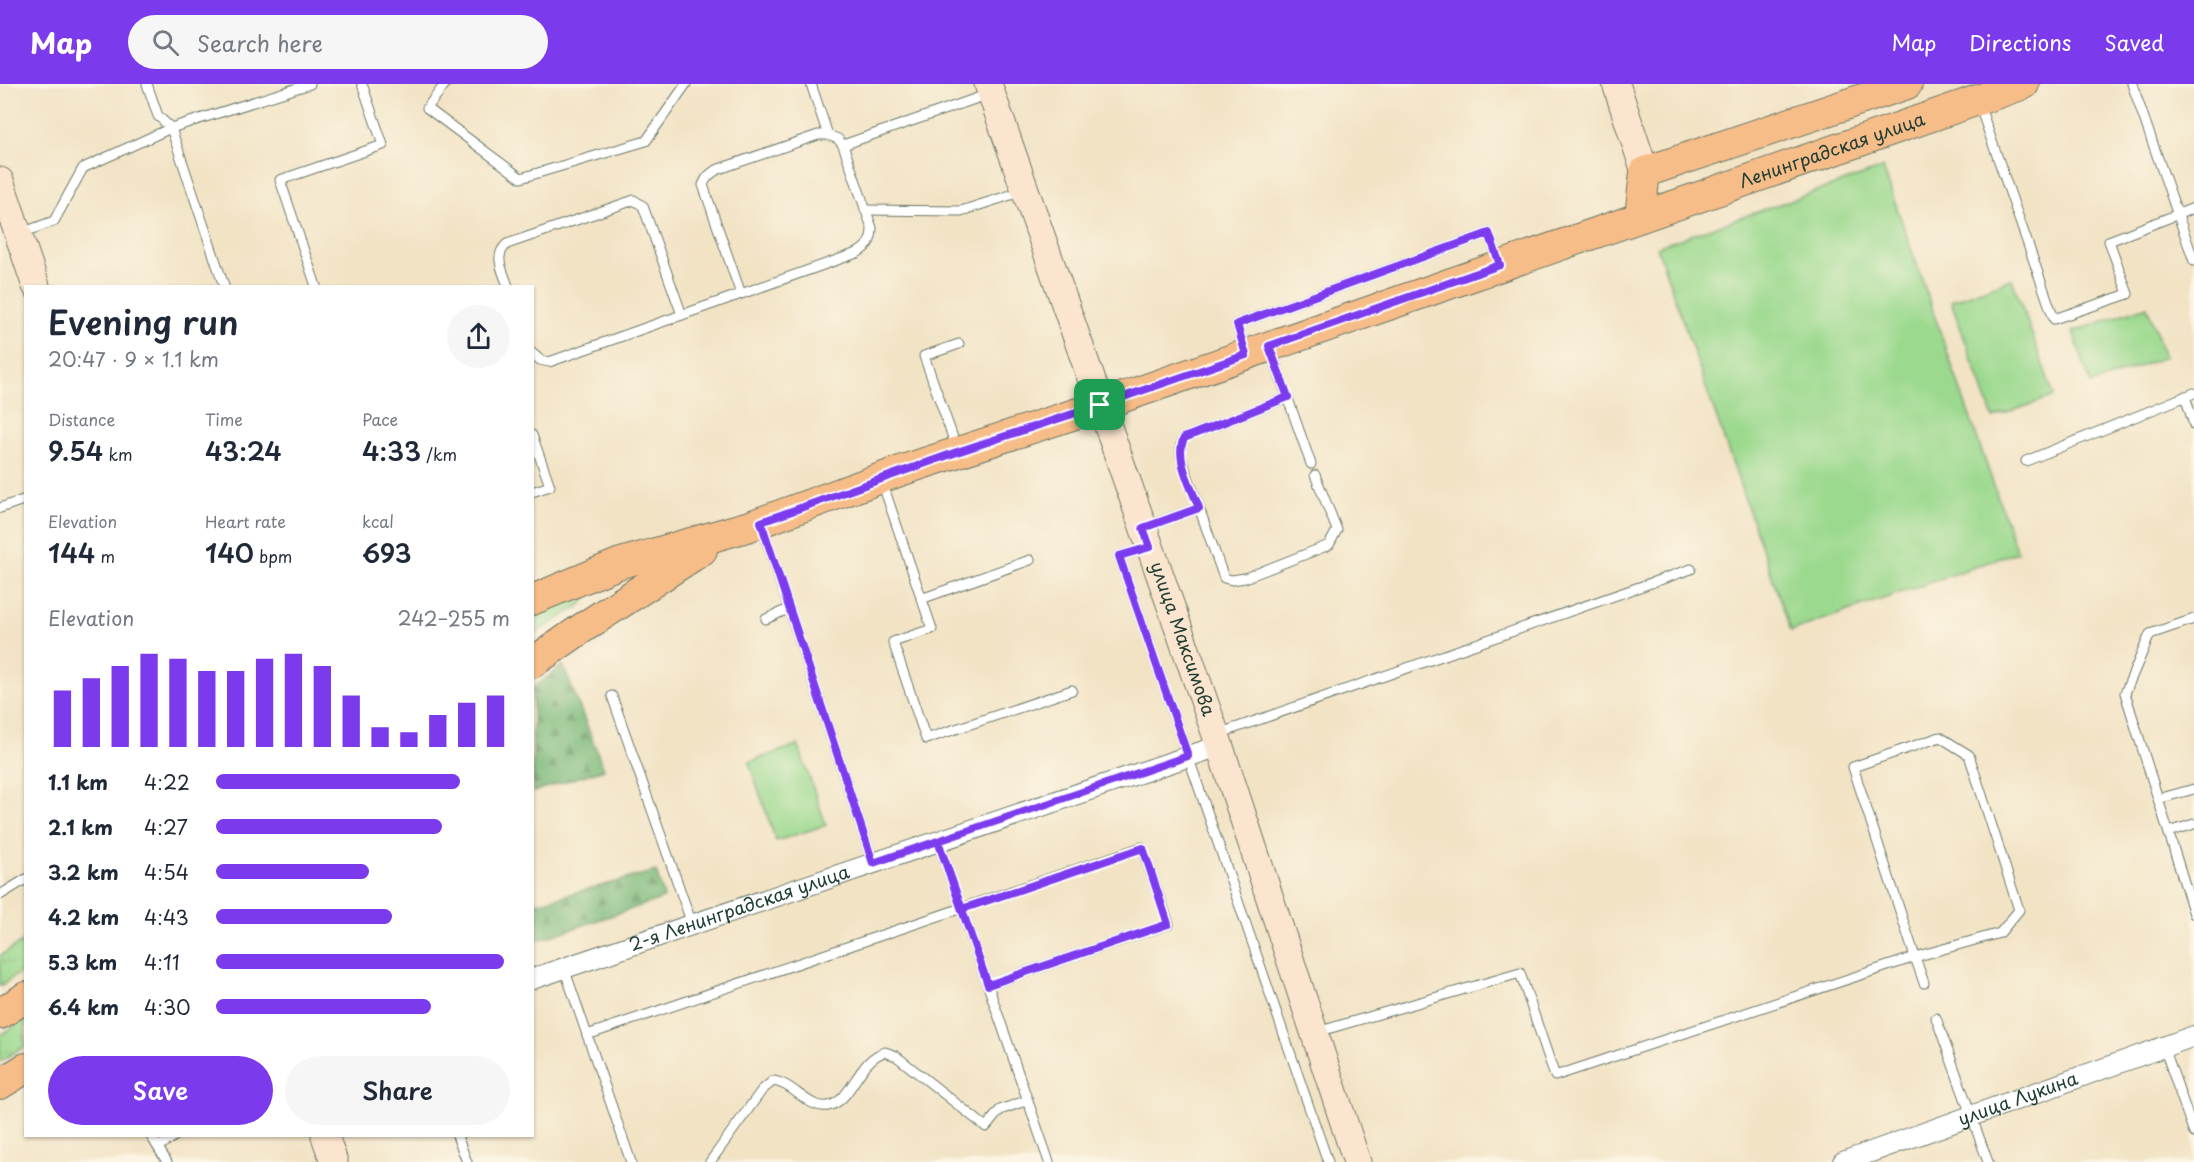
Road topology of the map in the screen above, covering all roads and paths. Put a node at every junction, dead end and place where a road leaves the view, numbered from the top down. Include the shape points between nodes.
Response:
1 (147, 84) edge
2 (310, 84) edge
3 (362, 84) edge
4 (445, 84) edge
5 (686, 84) edge
6 (811, 84) edge
7 (1616, 84) edge
8 (1907, 84) edge
9 (2024, 84) edge
10 (2132, 84) edge
11 (990, 89) edge
12 (1978, 100) junction
13 (171, 128) junction
14 (828, 135) junction
15 (843, 145) junction
16 (1645, 172) junction
17 (0, 181) edge
18 (1025, 191) junction
19 (2194, 208) edge
20 (866, 210) junction
21 (2179, 214) junction
22 (1640, 218) junction
23 (18, 234) junction
24 (2194, 261) edge
25 (1500, 265) junction
26 (36, 285) edge
27 (224, 285) edge
28 (316, 285) edge
29 (508, 285) edge
30 (741, 294) junction
31 (682, 315) junction
32 (959, 344) dead end
33 (1258, 350) junction
34 (534, 355) edge
35 (2189, 395) edge
36 (1288, 397) junction
37 (1100, 405) junction
38 (2194, 425) edge
39 (534, 441) edge
40 (957, 452) junction
41 (2026, 461) dead end
42 (1311, 464) dead end
43 (1315, 475) dead end
44 (881, 478) junction
45 (534, 491) edge
46 (24, 500) edge
47 (0, 508) edge
48 (1199, 508) junction
49 (755, 524) junction
50 (1146, 537) junction
51 (1030, 560) dead end
52 (1691, 569) dead end
53 (534, 599) edge
54 (921, 599) junction
55 (788, 609) junction
56 (766, 619) dead end
57 (2194, 619) edge
58 (534, 662) edge
59 (1072, 690) dead end
60 (612, 696) dead end
61 (1218, 740) junction
62 (1188, 756) junction
63 (2194, 789) edge
64 (2158, 799) junction
65 (2194, 824) edge
66 (2169, 832) junction
67 (938, 841) junction
68 (873, 863) junction
69 (24, 880) edge
70 (0, 895) edge
71 (962, 909) junction
72 (2194, 914) edge
73 (692, 924) junction
74 (1915, 957) junction
75 (564, 968) junction
76 (534, 978) edge
77 (1924, 983) dead end
78 (988, 985) junction
79 (24, 999) edge
80 (0, 1014) edge
81 (1936, 1018) dead end
82 (1314, 1033) junction
83 (587, 1035) junction
84 (2194, 1036) edge
85 (2164, 1047) junction
86 (24, 1069) edge
87 (0, 1084) edge
88 (1028, 1100) junction
89 (1972, 1115) junction
90 (2194, 1133) edge
91 (152, 1137) edge
92 (173, 1137) edge
93 (325, 1137) edge
94 (457, 1137) edge
95 (159, 1146) junction
96 (167, 1162) edge
97 (334, 1162) edge
98 (467, 1162) edge
99 (630, 1162) edge
100 (710, 1162) edge
101 (1049, 1162) edge
102 (1328, 1162) edge
103 (1357, 1162) edge
104 (1843, 1162) edge
105 (1988, 1162) edge

1 - 13 lane via 158,116
2 - 13 lane
3 - 28 lane via 383,145 280,180
4 - 5 lane via 427,108 521,178 646,141
6 - 14 lane
7 - 16 main road
8 - 16 main road
9 - 12 main road, Ленинградская улица
10 - 21 lane
11 - 15 lane
11 - 18 main road, улица Максимова
12 - 21 lane via 2054,319 2128,294 2109,241
12 - 22 main road, Ленинградская улица
13 - 23 lane via 83,168 54,221
13 - 27 lane
14 - 15 lane
14 - 30 lane via 818,135 714,171 705,179 703,185
15 - 20 lane
16 - 22 main road
17 - 23 main road
18 - 20 lane via 961,211
18 - 37 main road, улица Максимова
19 - 21 lane
20 - 30 lane via 872,235 863,250
21 - 24 lane
22 - 25 main road, Ленинградская улица
23 - 26 main road
25 - 33 main road, Ленинградская улица
25 - 33 lane via 1489,233 1237,324
29 - 31 lane via 499,258 507,244 634,200 643,206
30 - 31 lane
31 - 34 lane via 549,362
32 - 40 lane via 924,356
33 - 36 lane
33 - 37 main road, Ленинградская улица
35 - 38 lane
35 - 41 lane
36 - 42 lane
36 - 48 lane via 1184,438 1181,457
37 - 40 main road, Ленинградская улица
37 - 50 main road, улица Максимова
39 - 45 lane via 550,486
40 - 44 main road, Ленинградская улица
43 - 48 lane via 1336,530 1334,538 1329,545 1245,578 1224,578
44 - 49 main road, Ленинградская улица
44 - 54 lane
46 - 47 lane
48 - 50 lane
49 - 53 main road, Ленинградская улица via 618,564
49 - 55 lane
49 - 58 main road, Ленинградская улица via 702,550
50 - 61 main road, улица Максимова
50 - 62 lane via 1119,556
51 - 54 lane
52 - 61 lane
54 - 59 lane via 932,629 893,642 926,739
55 - 56 lane
55 - 68 lane
57 - 64 lane via 2150,634 2125,693
60 - 73 lane
61 - 62 street, 2-я Ленинградская улица
61 - 82 main road, улица Максимова
62 - 67 street, 2-я Ленинградская улица
62 - 102 lane
63 - 64 lane
64 - 66 lane
65 - 66 lane
66 - 72 lane
67 - 68 street, 2-я Ленинградская улица
67 - 71 lane
68 - 73 street, 2-я Ленинградская улица
69 - 70 lane
71 - 78 lane
71 - 78 lane via 1143,848 1168,924
71 - 83 lane
73 - 75 street, 2-я Ленинградская улица
74 - 74 lane via 2000,933 2019,910 1969,755 1940,737 1854,767
74 - 77 lane
74 - 82 lane via 1555,1076 1520,973
75 - 76 street, 2-я Ленинградская улица
75 - 83 lane
78 - 88 lane
79 - 80 main road
81 - 89 lane
82 - 103 main road, улица Максимова
83 - 99 lane
84 - 85 street, улица Лукина
85 - 89 street, улица Лукина
85 - 90 lane
86 - 87 main road
88 - 100 lane via 1000,1110 986,1127 896,1056 885,1052 869,1060 840,1100 831,1106 816,1104 774,1081 762,1090
88 - 101 lane
89 - 104 street, улица Лукина
89 - 105 lane
91 - 95 lane
92 - 95 lane
93 - 97 main road
94 - 98 lane
95 - 96 lane

